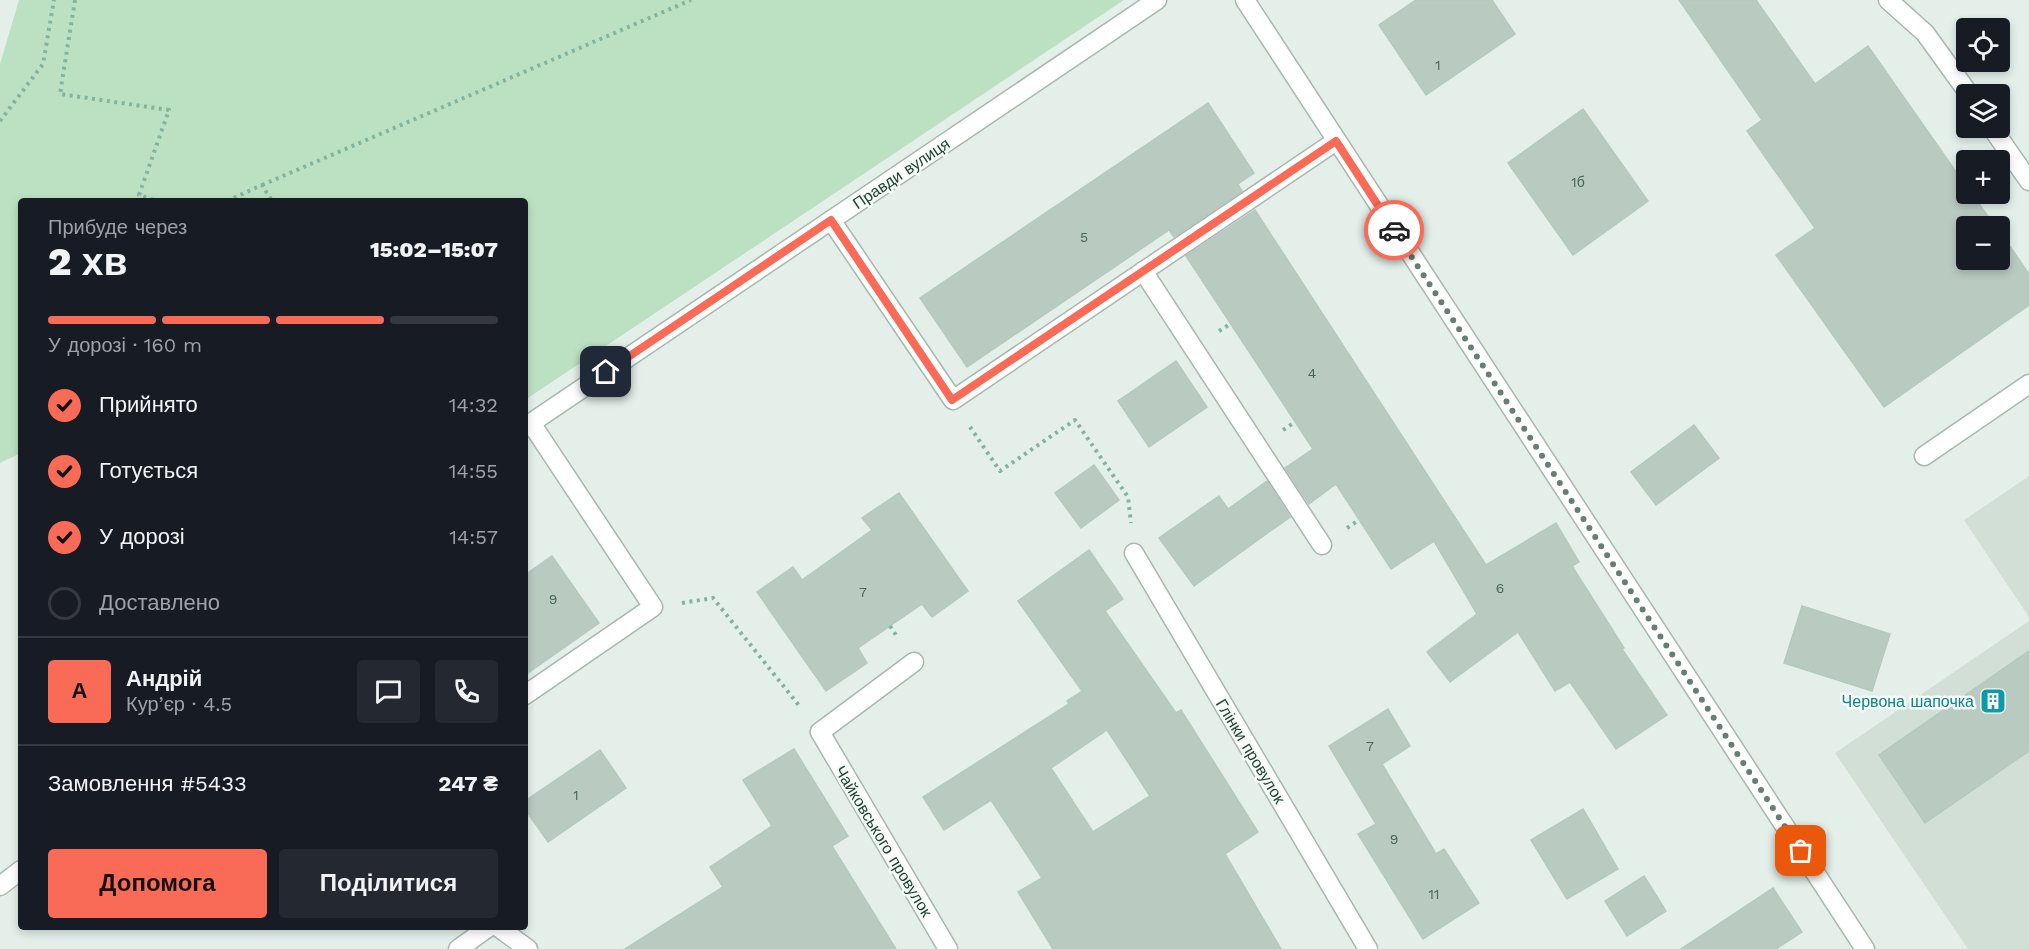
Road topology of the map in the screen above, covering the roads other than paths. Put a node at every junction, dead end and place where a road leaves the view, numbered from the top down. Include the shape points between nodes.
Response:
1 (1157, 0) edge
2 (1245, 0) edge
3 (1888, 0) edge
4 (1961, 84) edge
5 (1999, 138) edge
6 (1336, 141) junction
7 (2029, 181) edge
8 (831, 220) junction
9 (1143, 271) junction
10 (2029, 384) edge
11 (528, 425) edge
12 (1924, 456) dead end
13 (1322, 545) dead end
14 (1134, 553) road end
15 (914, 662) dead end
16 (528, 693) edge
17 (18, 872) edge
18 (0, 886) edge
19 (485, 930) edge
20 (502, 930) edge
21 (458, 949) edge
22 (528, 949) edge
23 (948, 949) edge
24 (1368, 949) edge
25 (1865, 949) edge

1 - 8 street, Правди вулиця
2 - 6 street
3 - 4 street via 1925,33
5 - 7 street
6 - 9 street
6 - 25 street
8 - 9 street via 952,400
8 - 11 street, Правди вулиця
9 - 13 street
10 - 12 street
11 - 16 street via 653,607
14 - 24 street, Глінки провулок
15 - 23 street, Чайковського провулок via 820,732
17 - 18 street
19 - 21 street
20 - 22 street

